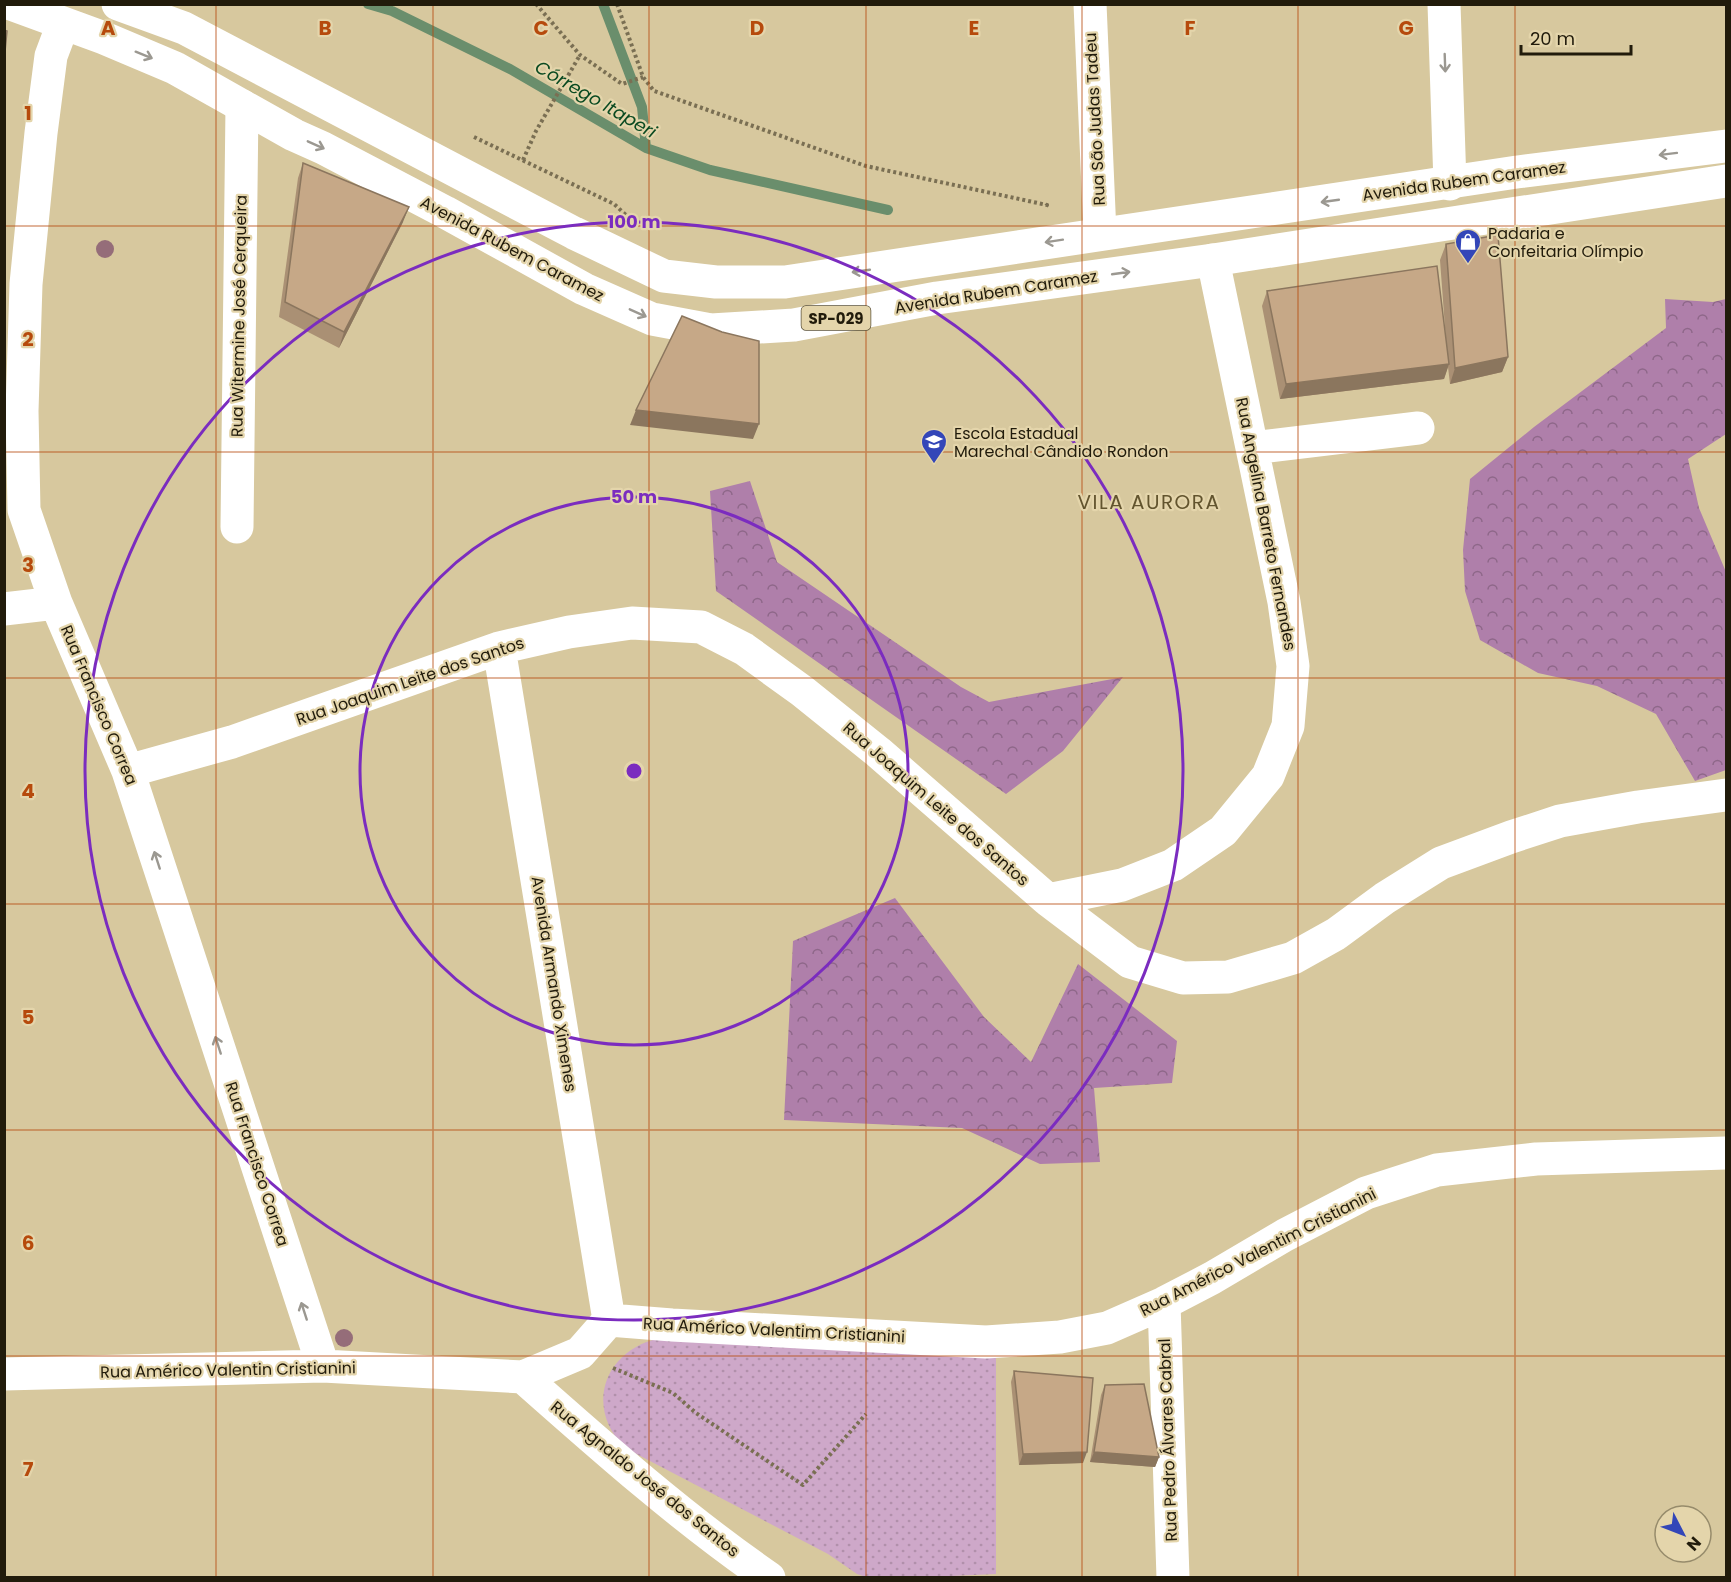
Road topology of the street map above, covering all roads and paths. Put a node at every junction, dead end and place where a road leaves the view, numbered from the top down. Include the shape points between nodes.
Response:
1 (11, 4) edge
2 (118, 4) edge
3 (536, 4) edge
4 (617, 4) edge
5 (1090, 4) edge
6 (1444, 4) edge
7 (63, 24) junction
8 (580, 55) junction
9 (643, 76) junction
10 (242, 106) junction
11 (471, 136) dead end
12 (1726, 146) edge
13 (523, 160) junction
14 (1726, 182) edge
15 (1450, 184) junction
16 (1042, 212) dead end
17 (628, 218) dead end
18 (1100, 234) junction
19 (1213, 260) junction
20 (1418, 428) dead end
21 (1252, 448) junction
22 (237, 527) dead end
23 (56, 603) junction
24 (4, 609) edge
25 (499, 648) junction
26 (128, 771) junction
27 (1726, 795) edge
28 (1048, 900) junction
29 (1726, 1154) edge
30 (1164, 1303) junction
31 (609, 1320) junction
32 (580, 1353) junction
33 (323, 1366) junction
34 (4, 1374) edge
35 (523, 1377) junction
36 (866, 1414) dead end
37 (769, 1578) edge
38 (1173, 1578) edge

1 - 7 main road, Avenida Rubem Caramez / SP-029
18 -> 2 main road, Avenida Rubem Caramez via 785,282 716,282 664,276 574,233 184,28
3 - 8 path
4 - 9 path
5 - 18 main road, Rua São Judas Tadeu
6 -> 15 main road
7 -> 10 main road, Avenida Rubem Caramez / SP-029 via 175,68
7 - 23 main road, Rua Francisco Correa via 51,56 40,134 26,284 22,411 24,510
8 - 9 path via 622,84
8 - 13 path
9 - 16 path via 654,91 866,166 1047,205
10 -> 19 main road, Avenida Rubem Caramez / SP-029 via 584,289 652,319 711,330 794,325 937,298
10 - 22 main road, Rua Witermine José Cerqueira
11 - 13 path
12 -> 15 main road, Avenida Rubem Caramez
13 - 17 path via 614,204
14 - 19 main road, Avenida Rubem Caramez / SP-029
15 -> 18 main road, Avenida Rubem Caramez
19 - 21 main road, Rua Angelina Barreto Fernandes
20 - 21 main road
21 - 28 main road, Rua Angelina Barreto Fernandes via 1293,666 1288,726 1268,776 1223,831 1173,865 1122,885
23 - 24 main road
23 - 26 main road, Rua Francisco Correa
25 - 26 main road, Rua Joaquim Leite dos Santos via 232,742
25 - 28 main road, Rua Joaquim Leite dos Santos via 632,623 701,627 744,649 802,691
25 - 31 main road, Avenida Armando Ximenes
33 -> 26 main road, Rua Francisco Correa
27 - 28 main road, Rua Joaquim Leite dos Santos via 1560,821 1501,841 1441,863 1336,934 1293,958 1228,977 1183,978 1130,962
29 - 30 main road, Rua Américo Valentim Cristianini via 1536,1159 1437,1170 1366,1193
30 - 31 main road, Rua Américo Valentim Cristianini via 1107,1328 1060,1337 986,1342
30 - 38 main road, Rua Pedro Álvares Cabral
31 - 32 main road
32 - 35 main road
32 - 36 path via 673,1394 803,1485
33 - 34 main road, Rua Américo Valentin Cristianini
33 - 35 main road, Rua Américo Valentin Cristianini
35 - 37 main road, Rua Agnaldo José dos Santos via 678,1510

